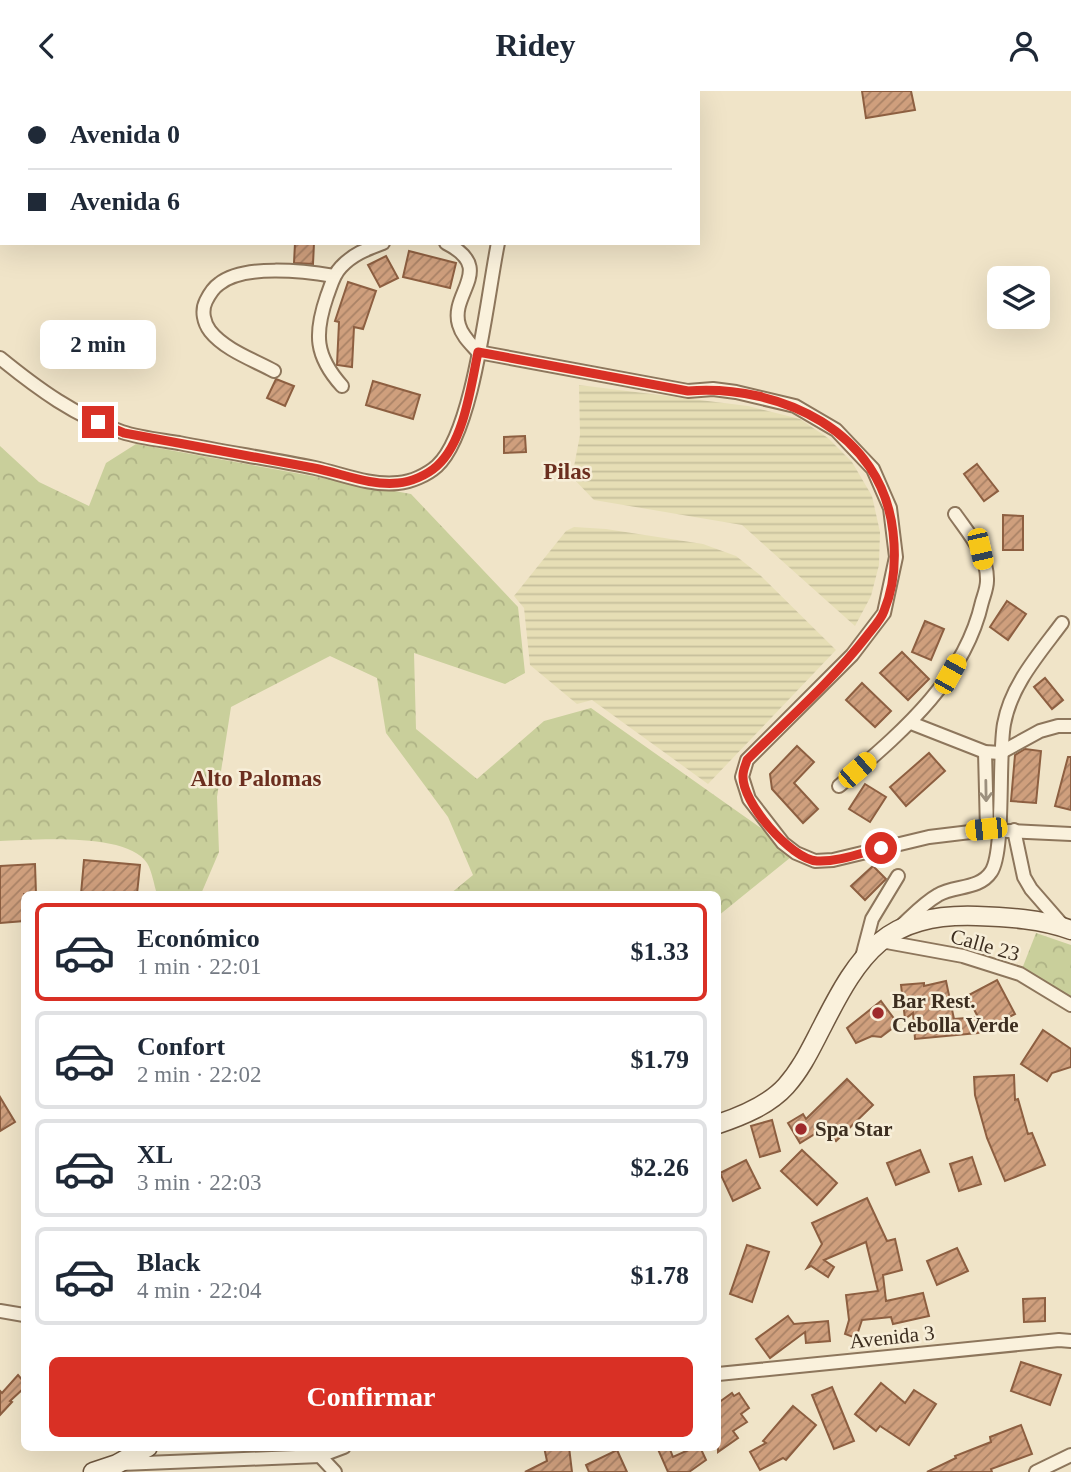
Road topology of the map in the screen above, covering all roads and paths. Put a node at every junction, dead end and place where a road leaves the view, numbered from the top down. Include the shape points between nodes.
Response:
1 (378, 245) edge
2 (450, 245) edge
3 (498, 245) edge
4 (334, 276) junction
5 (478, 352) junction
6 (0, 358) edge
7 (274, 371) dead end
8 (342, 386) dead end
9 (955, 514) dead end
10 (1062, 623) dead end
11 (911, 723) junction
12 (1071, 726) edge
13 (985, 752) junction
14 (1000, 753) junction
15 (839, 786) dead end
16 (993, 830) junction
17 (1014, 830) junction
18 (1071, 834) edge
19 (898, 876) dead end
20 (901, 926) junction
21 (1068, 929) edge
22 (881, 941) junction
23 (862, 957) junction
24 (1071, 1005) edge
25 (721, 1123) edge
26 (0, 1311) edge
27 (21, 1314) edge
28 (1071, 1341) edge
29 (721, 1374) edge
30 (141, 1451) edge
31 (333, 1451) edge
32 (1071, 1455) edge
33 (320, 1456) junction
34 (117, 1464) junction
35 (93, 1472) edge
36 (335, 1472) edge
37 (1036, 1472) edge

1 - 4 street via 357,253
2 - 5 street via 470,266 457,323
3 - 5 street
4 - 7 street via 270,270 231,277 211,293 203,306 209,331
4 - 8 street via 318,321 322,358
5 - 6 street via 471,391 446,455 413,481 397,484 124,433 73,411
5 - 16 street via 688,391 736,392 795,406 836,430 873,468 890,508 896,557 884,613 852,655 747,760 742,777 749,799 783,843 815,861 929,837
9 - 11 street via 980,549 987,580 970,638 950,674
10 - 14 street via 1011,699
11 - 13 street
11 - 15 street
12 - 14 street via 1040,731
13 - 14 street
13 -> 16 street
14 - 16 street
16 - 17 street
16 - 20 street via 995,862 991,872 983,880 940,893
17 - 18 street
17 - 21 street via 1024,877
19 - 23 street via 872,919
20 - 21 main road via 963,915
20 - 22 main road
22 - 23 main road
22 - 24 street, Calle 23 via 963,956 1020,974
23 - 25 main road via 842,986 802,1066 784,1088 759,1107
26 - 27 street
28 - 29 street, Avenida 3
30 - 34 main road
31 - 33 street
32 - 37 street
33 - 34 street
33 - 36 street
34 - 35 main road

